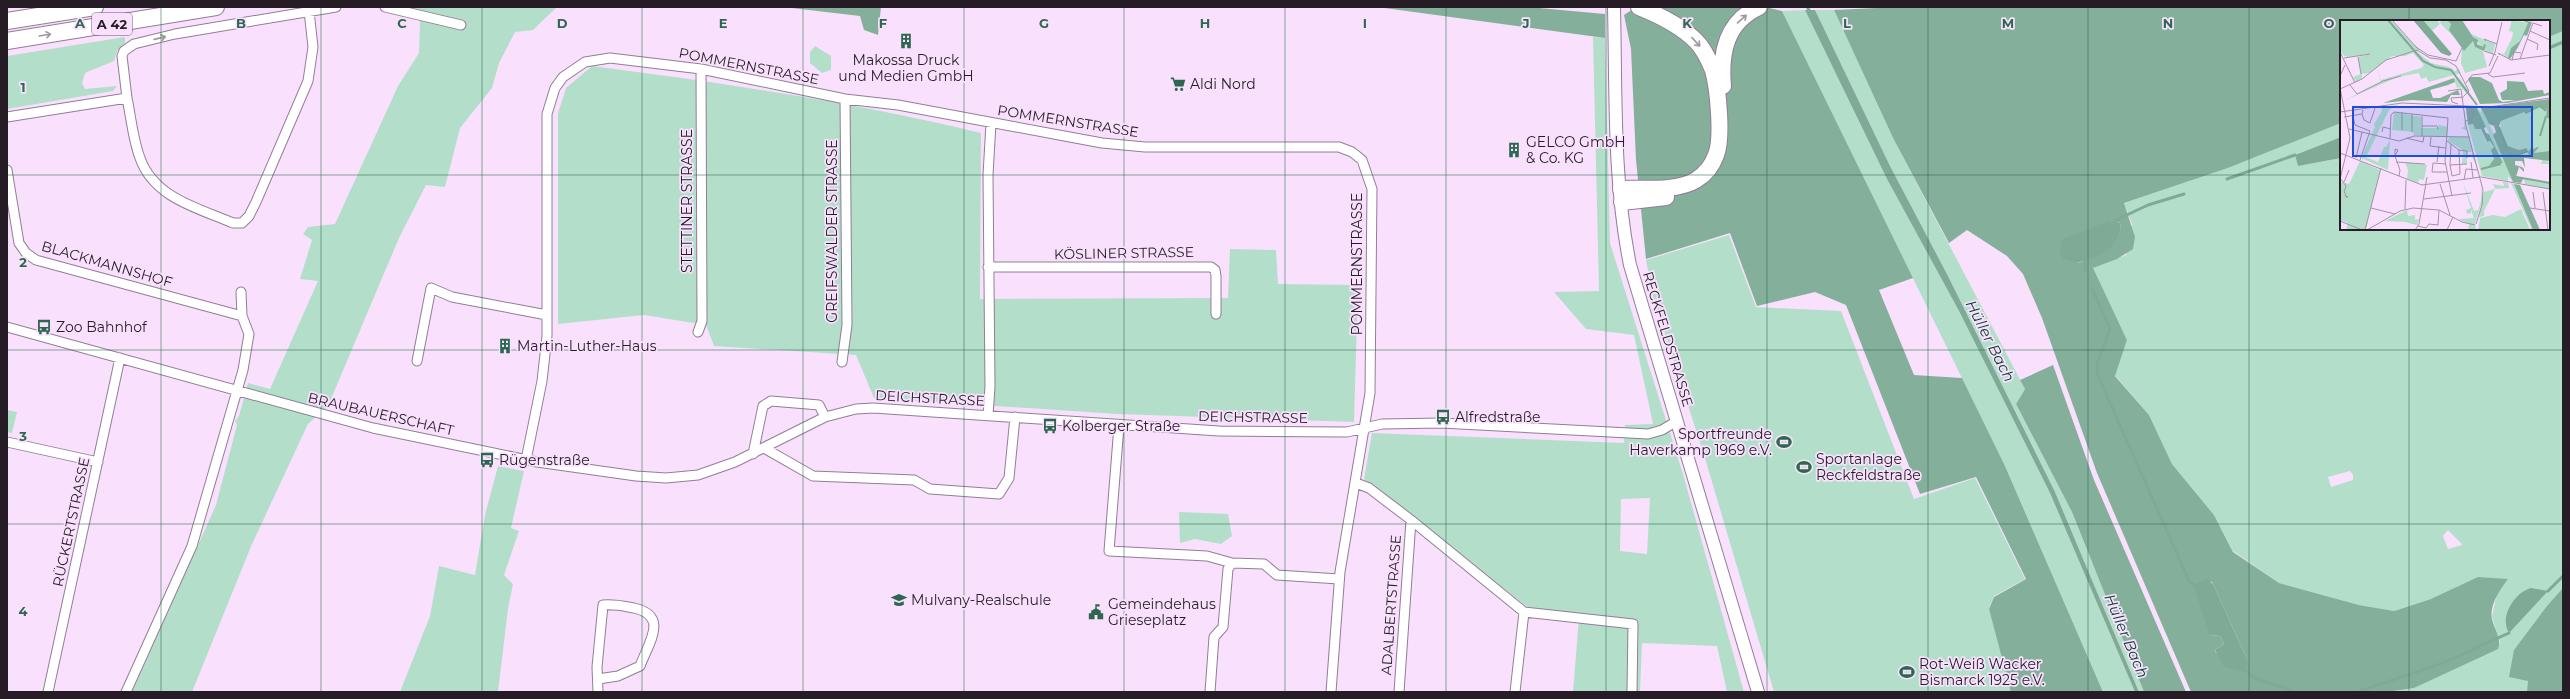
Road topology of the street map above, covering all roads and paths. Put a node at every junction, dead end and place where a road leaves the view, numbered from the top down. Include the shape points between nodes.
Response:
1 (95, 7) edge
2 (216, 7) edge
3 (336, 7) edge
4 (385, 7) edge
5 (1614, 7) edge
6 (1639, 7) edge
7 (1759, 7) edge
8 (309, 11) junction
9 (7, 21) edge
10 (461, 25) dead end
11 (7, 41) edge
12 (702, 69) junction
13 (127, 98) junction
14 (845, 99) junction
15 (7, 117) edge
16 (991, 123) junction
17 (7, 170) edge
18 (1621, 196) junction
19 (988, 267) junction
20 (241, 292) dead end
21 (1216, 314) dead end
22 (547, 315) junction
23 (242, 316) junction
24 (7, 327) edge
25 (698, 332) dead end
26 (120, 358) junction
27 (417, 361) dead end
28 (842, 362) dead end
29 (237, 391) junction
30 (988, 415) junction
31 (825, 417) junction
32 (1015, 417) junction
33 (1677, 421) junction
34 (1119, 426) junction
35 (1365, 427) junction
36 (7, 442) edge
37 (764, 448) junction
38 (753, 454) junction
39 (526, 460) junction
40 (98, 462) junction
41 (1356, 483) junction
42 (1411, 520) junction
43 (1232, 563) junction
44 (1339, 579) junction
45 (1524, 612) junction
46 (598, 679) junction
47 (48, 692) edge
48 (126, 692) edge
49 (598, 692) edge
50 (1210, 692) edge
51 (1331, 692) edge
52 (1399, 692) edge
53 (1515, 692) edge
54 (1632, 692) edge
55 (1758, 692) edge

1 - 9 highway, A 42
11 -> 2 highway, A 42
3 - 8 street
4 - 10 street
5 - 18 street, RECKFELDSTRASSE
6 -> 18 highway via 1684,30 1697,42 1706,56 1713,71 1719,139 1717,153 1711,166 1694,181
18 -> 7 highway via 1681,194 1707,182 1716,171 1722,162 1726,138 1722,75 1726,41 1739,20
13 -> 8 street via 121,62 124,51 134,44 175,34
8 - 13 street via 313,47 308,81 256,202 242,223 233,223 177,199 156,185 140,158
12 - 14 street, POMMERNSTRASSE
12 - 22 street, POMMERNSTRASSE via 598,58 585,62 563,77 555,88 547,114
12 - 25 street, STETTINER STRASSE via 702,321
13 - 15 street
14 - 16 street, POMMERNSTRASSE via 898,105
14 - 28 street, GREIFSWALDER STRASSE via 846,325
16 - 19 street
16 - 35 street, POMMERNSTRASSE via 1101,143 1145,148 1339,147 1362,160 1369,174 1372,189 1370,393
17 - 23 street, BLACKMANNSHOF via 19,243 26,253 36,260
18 - 33 street, RECKFELDSTRASSE via 1626,244 1636,287
19 - 21 street, KÖSLINER STRASSE via 1211,266 1216,276
19 - 30 street
20 - 23 street
22 - 27 street via 452,297 431,288
22 - 39 street via 545,358
23 - 29 street via 248,334 244,370
24 - 26 street, BRAUBAUERSCHAFT
26 - 29 street, BRAUBAUERSCHAFT
26 - 40 street, RÜCKERTSTRASSE
29 - 39 street, BRAUBAUERSCHAFT via 373,428
29 - 48 street via 192,546
30 - 31 street, DEICHSTRASSE via 873,408 856,409
30 - 32 street, DEICHSTRASSE
31 - 37 street, DEICHSTRASSE
31 - 38 street via 819,405 771,400 763,406
32 - 34 street, DEICHSTRASSE
32 - 37 street via 1010,478 999,494 930,489 914,480 813,476
33 - 35 street, DEICHSTRASSE via 1662,430 1648,434 1455,424 1382,424
33 - 55 street, RECKFELDSTRASSE
34 - 35 street, DEICHSTRASSE via 1233,432 1347,432
34 - 43 street via 1109,551 1207,556
35 - 41 street, POMMERNSTRASSE
36 - 40 street
37 - 38 street, DEICHSTRASSE
38 - 39 street, BRAUBAUERSCHAFT via 698,475 666,478
40 - 47 street, RÜCKERTSTRASSE
41 - 42 street via 1369,488
41 - 44 street, POMMERNSTRASSE
42 - 45 street
42 - 52 street, ADALBERTSTRASSE
43 - 44 street via 1264,564 1277,575
43 - 50 street via 1228,569 1223,627 1214,637
44 - 51 street, POMMERNSTRASSE
45 - 53 street
45 - 54 street via 1633,624
46 - 46 street via 618,676 640,666 655,626 653,616 647,611 616,604 603,605
46 - 49 street

